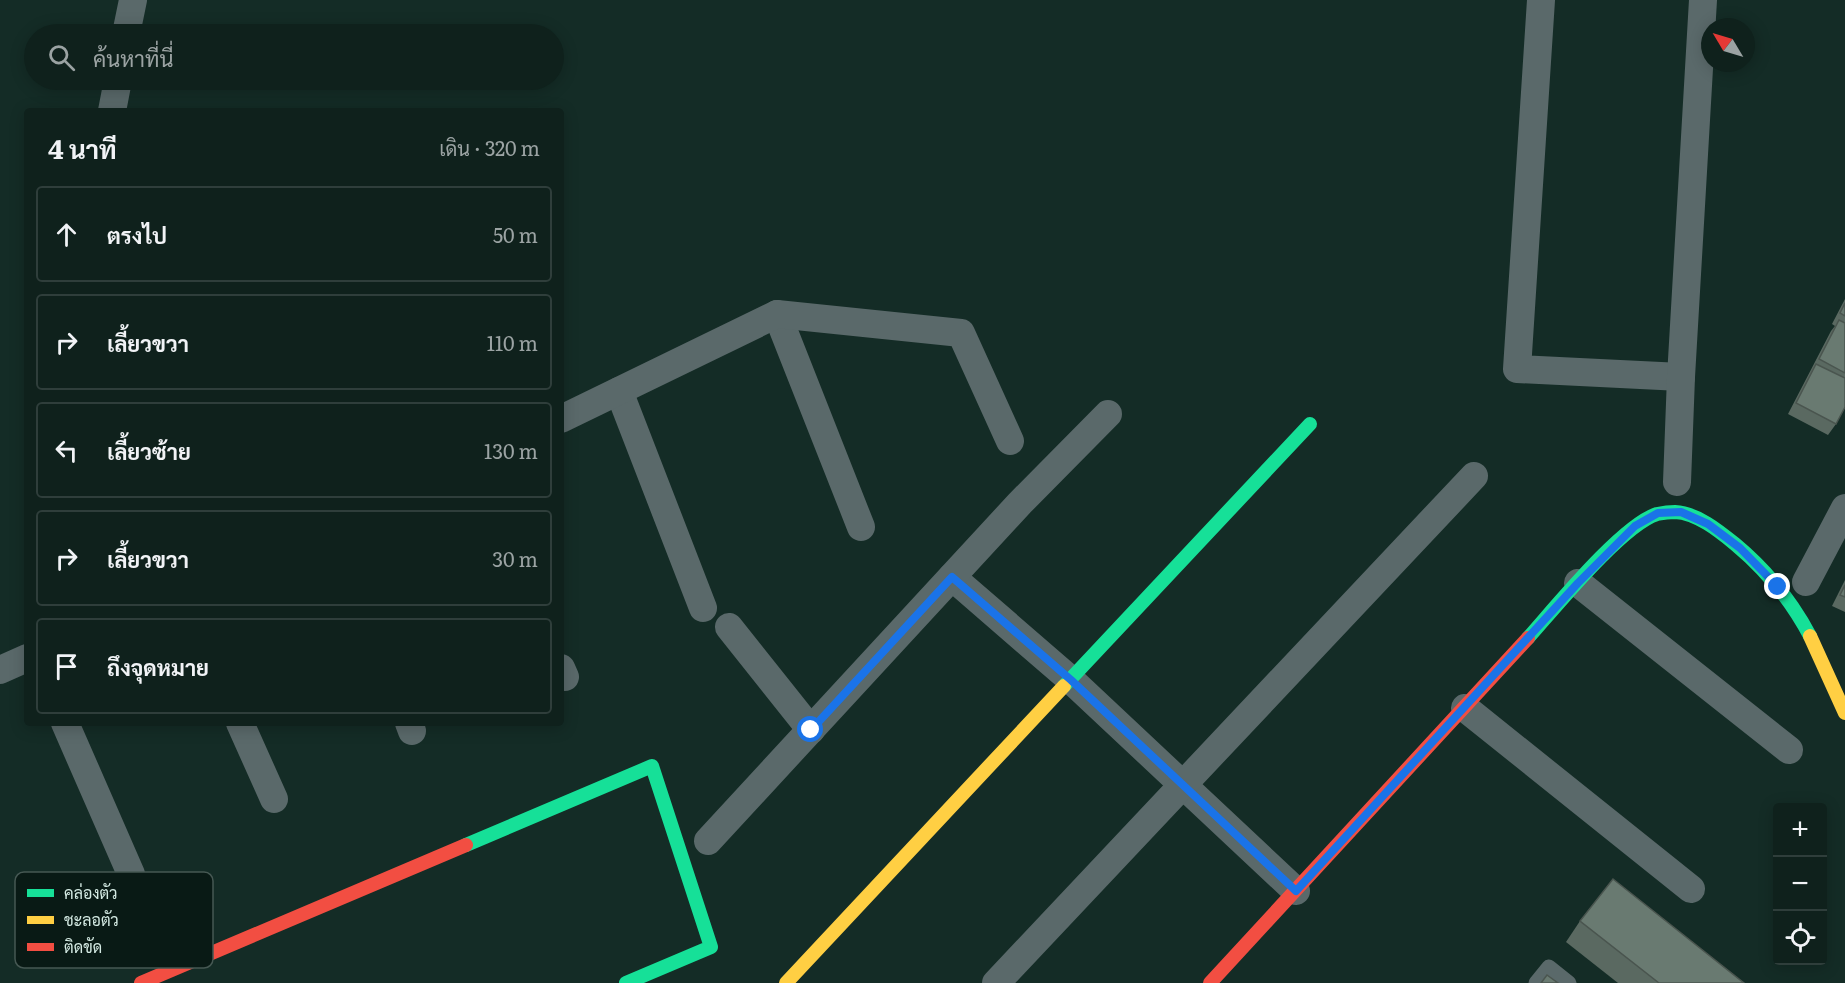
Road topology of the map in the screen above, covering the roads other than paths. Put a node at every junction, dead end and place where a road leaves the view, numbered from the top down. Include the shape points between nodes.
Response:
1 (133, 0) edge
2 (1541, 0) edge
3 (1703, 0) edge
4 (128, 24) edge
5 (116, 90) edge
6 (113, 108) edge
7 (777, 314) junction
8 (1681, 377) junction
9 (619, 391) junction
10 (1108, 414) dead end
11 (564, 418) edge
12 (1310, 424) dead end
13 (1010, 441) dead end
14 (1474, 476) dead end
15 (1677, 482) dead end
16 (1845, 508) edge
17 (861, 527) dead end
18 (952, 577) junction
19 (1806, 582) dead end
20 (1578, 583) junction
21 (703, 608) dead end
22 (729, 627) dead end
23 (24, 659) edge
24 (0, 669) edge
25 (1071, 680) junction
26 (1465, 708) junction
27 (1845, 713) edge
28 (66, 726) edge
29 (241, 726) edge
30 (811, 730) junction
31 (1789, 750) dead end
32 (1182, 785) junction
33 (274, 800) dead end
34 (708, 841) dead end
35 (130, 872) edge
36 (1691, 889) dead end
37 (1296, 891) junction
38 (213, 952) edge
39 (176, 968) edge
40 (141, 983) edge
41 (627, 983) edge
42 (786, 983) edge
43 (996, 983) edge
44 (1210, 983) edge
45 (1536, 983) edge
46 (1569, 983) edge

1 - 4 street
2 - 8 street via 1517,369
3 - 8 street
5 - 6 street
7 - 9 street
7 - 13 street via 961,333
7 - 17 street
8 - 15 street
9 - 11 street
9 - 21 street
10 - 18 street
12 - 25 street
14 - 32 street
16 - 19 street
18 - 25 street
18 - 30 street
20 - 26 street
20 - 27 street via 1635,526 1658,513 1681,512 1708,524 1740,548 1778,587 1806,629
20 - 31 street
22 - 30 street
23 - 24 street
25 - 32 street
25 - 42 street
26 - 36 street
26 - 37 street
28 - 35 street
29 - 33 street
30 - 34 street
32 - 37 street
32 - 43 street
37 - 44 street
38 - 41 street via 652,766 711,947
39 - 40 street
45 - 46 lane via 1549,967

